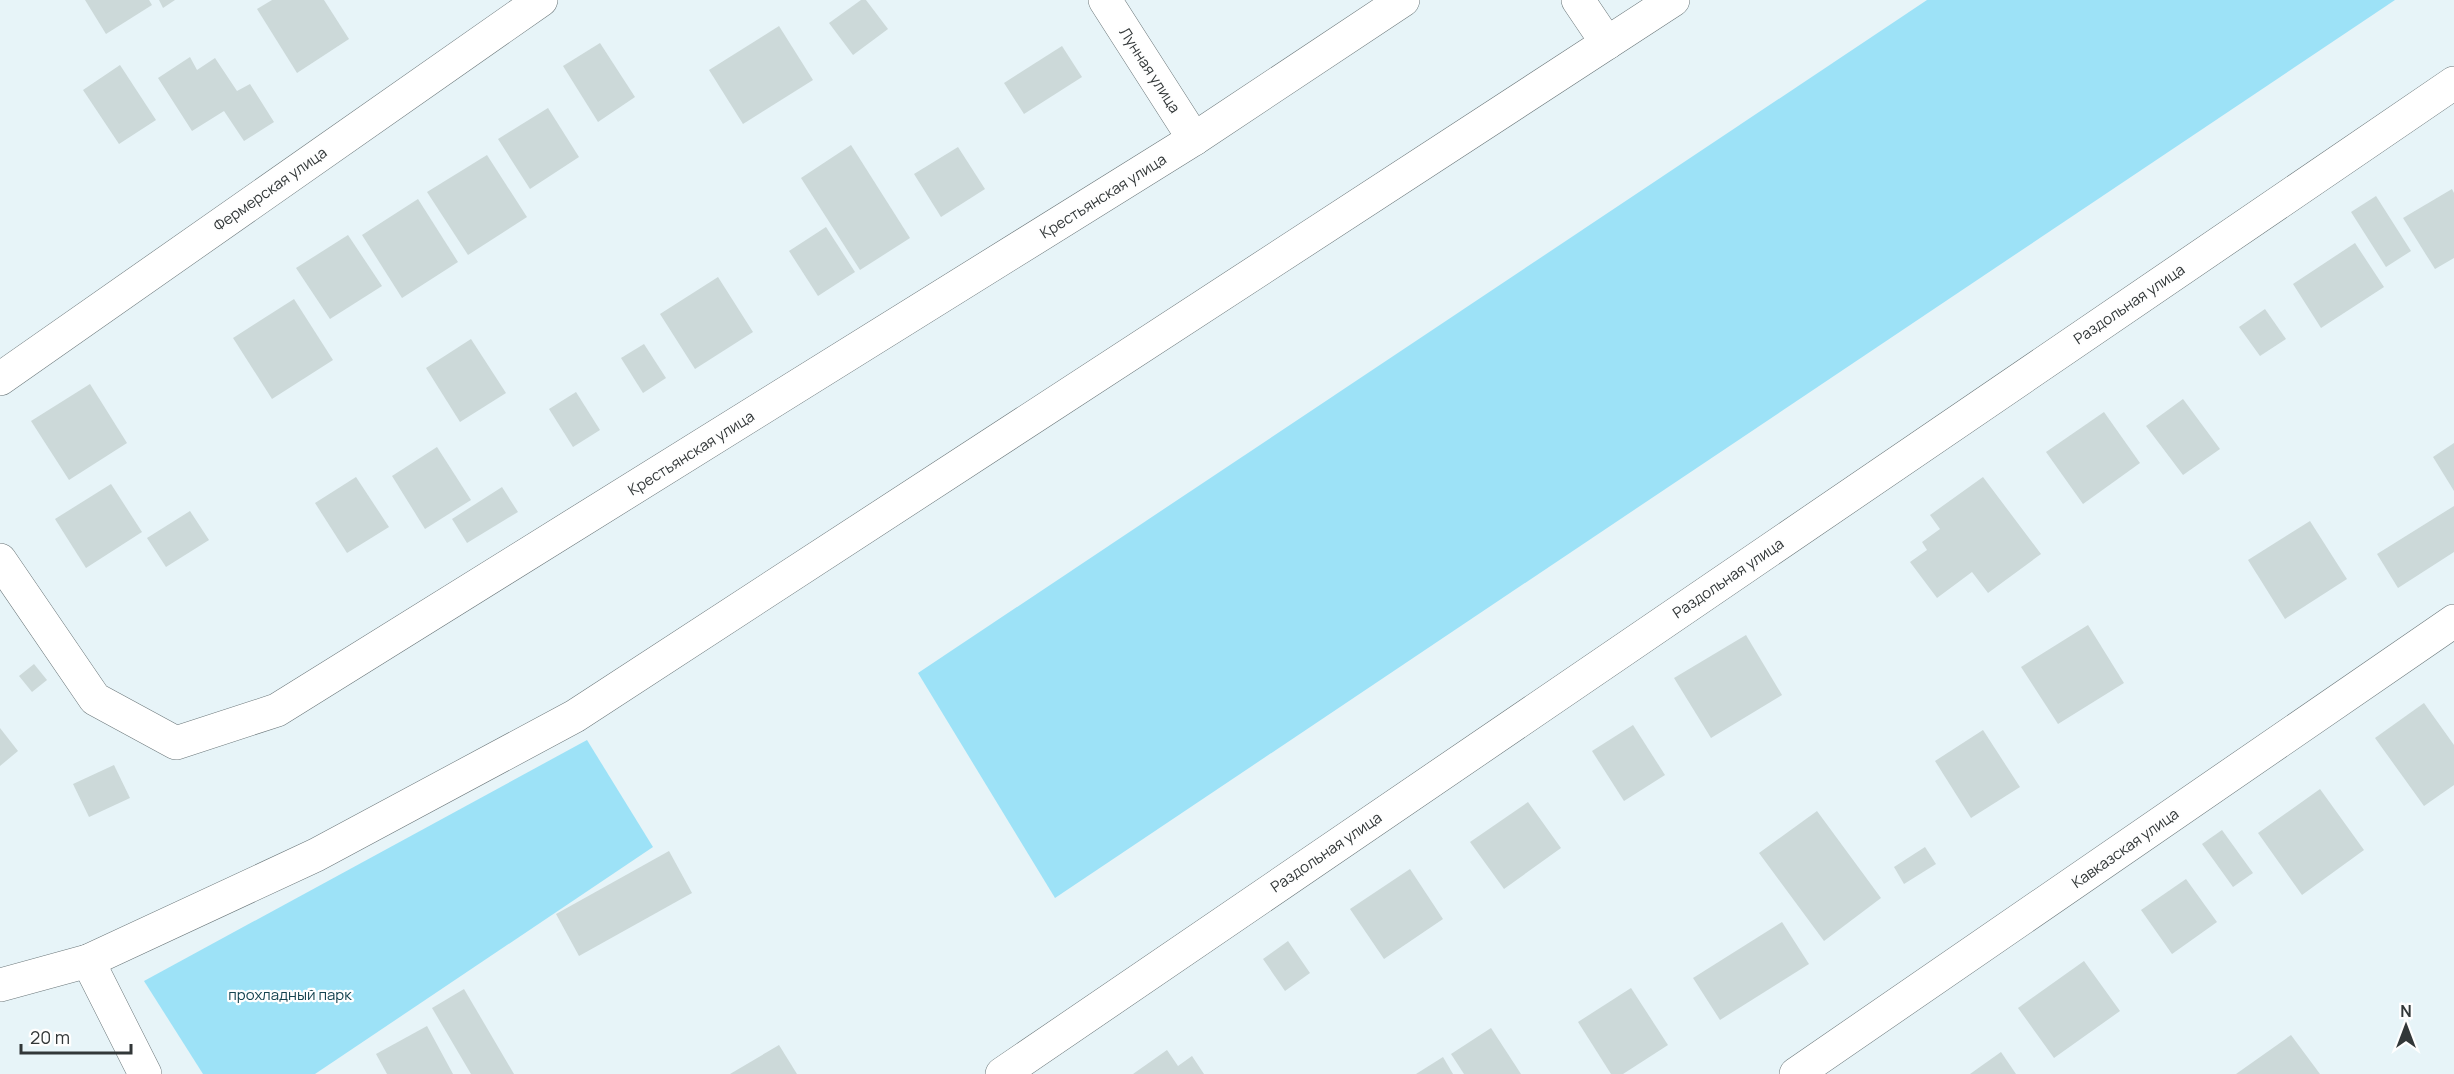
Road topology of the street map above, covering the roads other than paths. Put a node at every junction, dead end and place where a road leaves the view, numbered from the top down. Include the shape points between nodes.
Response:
1 (541, 0) edge
2 (1105, 0) edge
3 (1403, 0) edge
4 (1578, 0) edge
5 (1673, 0) edge
6 (1607, 43) junction
7 (2454, 83) edge
8 (1194, 139) junction
9 (0, 379) edge
10 (0, 560) edge
11 (2454, 621) edge
12 (88, 961) junction
13 (0, 985) edge
14 (145, 1074) edge
15 (1002, 1074) edge
16 (1796, 1074) edge

1 - 9 street, Фермерская улица
2 - 8 street, Лунная улица
3 - 8 street, Крестьянская улица
4 - 6 street
5 - 6 street
6 - 12 street via 575,716 316,855
7 - 15 street, Раздольная улица
8 - 10 street, Крестьянская улица via 277,710 176,743 95,699
11 - 16 street, Кавказская улица
12 - 13 street
12 - 14 street

